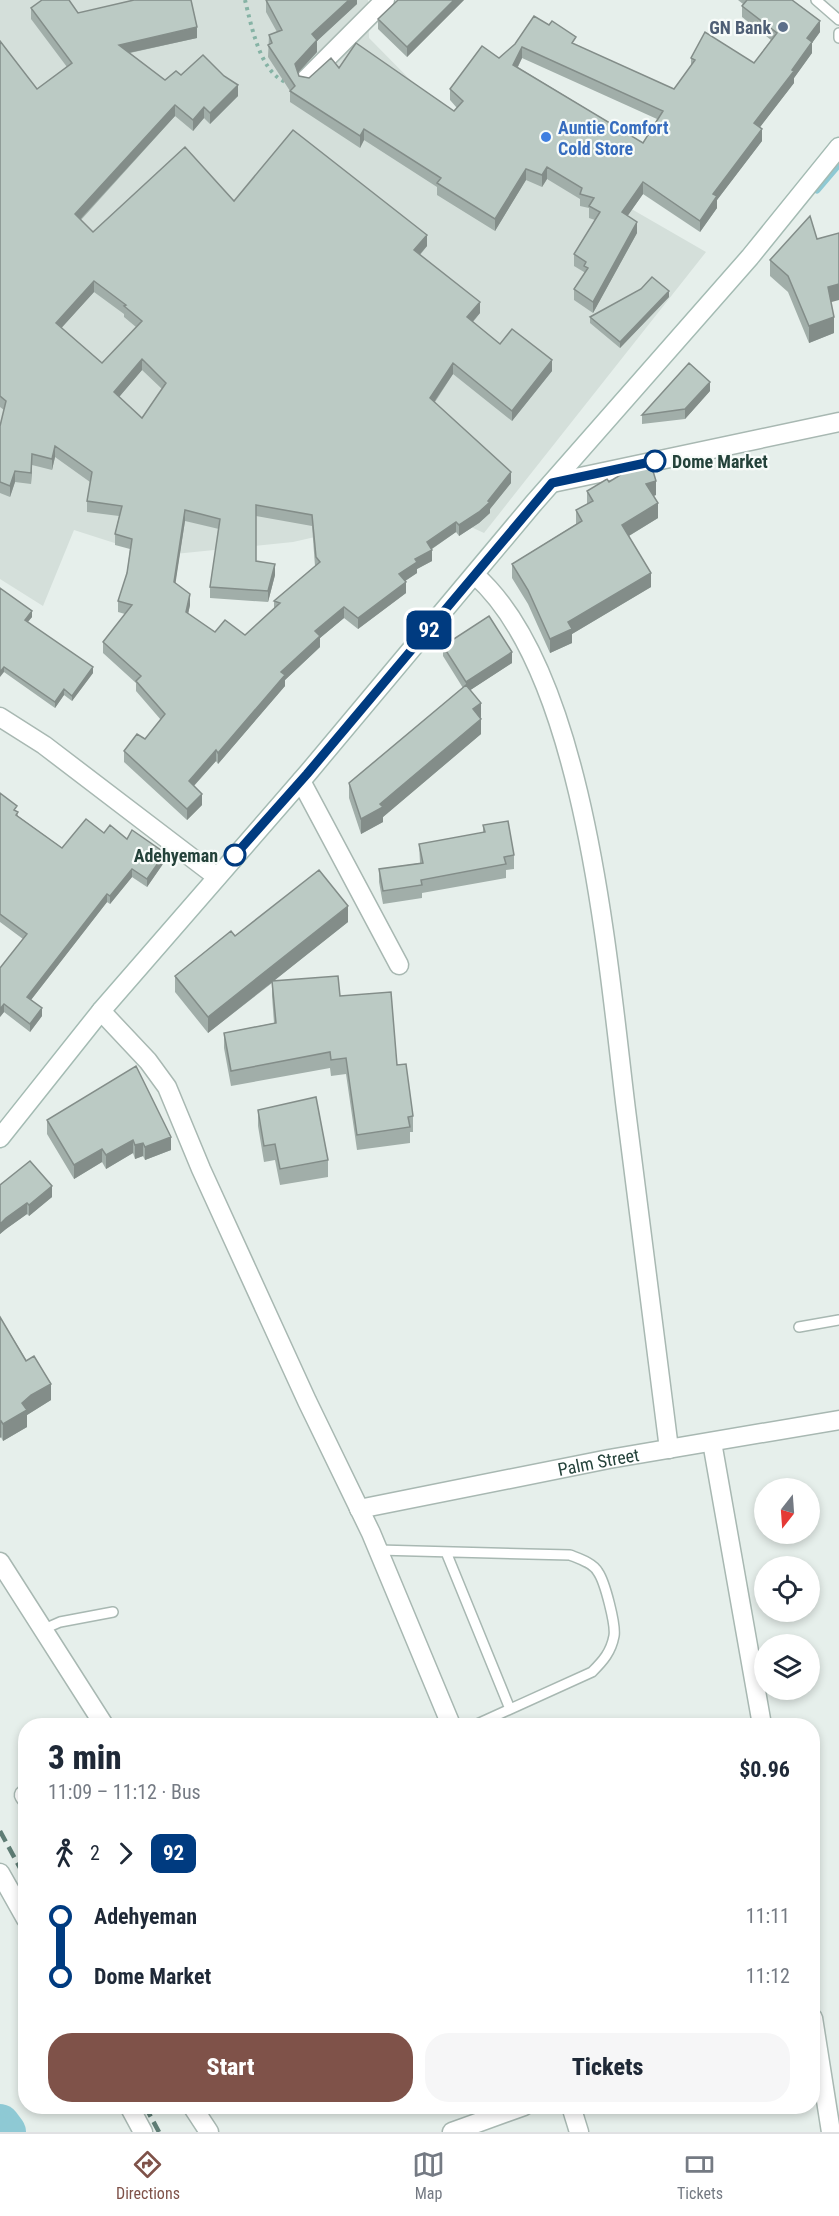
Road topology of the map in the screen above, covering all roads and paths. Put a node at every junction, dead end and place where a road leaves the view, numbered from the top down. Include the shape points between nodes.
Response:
1 (245, 0) edge
2 (385, 0) edge
3 (816, 0) edge
4 (839, 20) edge
5 (839, 33) edge
6 (839, 38) edge
7 (306, 79) joint
8 (839, 147) edge
9 (839, 423) edge
10 (552, 483) junction
11 (475, 575) junction
12 (0, 717) edge
13 (301, 781) junction
14 (217, 877) junction
15 (399, 966) dead end
16 (101, 1011) junction
17 (0, 1138) edge
18 (839, 1320) edge
19 (799, 1327) dead end
20 (839, 1420) edge
21 (712, 1442) junction
22 (669, 1449) junction
23 (359, 1509) junction
24 (378, 1550) junction
25 (446, 1552) junction
26 (0, 1562) edge
27 (114, 1612) dead end
28 (44, 1629) junction
29 (510, 1709) junction
30 (100, 1718) edge
31 (448, 1718) edge
32 (490, 1718) edge
33 (761, 1718) edge
34 (0, 1873) edge
35 (18, 1905) edge
36 (820, 2062) edge
37 (133, 2114) edge
38 (197, 2114) edge
39 (502, 2114) edge
40 (573, 2114) edge
41 (143, 2132) edge
42 (209, 2132) edge
43 (452, 2132) edge
44 (579, 2132) edge
45 (831, 2132) edge

1 - 7 path via 258,46 276,77 285,82
2 - 7 street
3 - 4 lane
5 - 6 lane
8 - 10 street via 750,257
9 - 10 street
10 - 11 street
11 - 13 street
11 - 22 street via 494,592 514,621 547,686 579,795 611,998
12 - 14 street
13 - 14 street
13 - 15 street
14 - 16 street
16 - 17 street
16 - 23 street via 148,1060 166,1087
18 - 19 lane
20 - 21 street, Palm Street
21 - 22 street, Palm Street
21 - 33 street
22 - 23 street, Palm Street
23 - 24 street
24 - 25 lane
24 - 31 street
25 - 29 lane
25 - 29 lane via 570,1555 598,1571 615,1634 606,1658 592,1672
26 - 28 street
27 - 28 lane via 60,1622
28 - 30 street
29 - 32 lane
34 - 35 street
36 - 45 street
37 - 41 street
38 - 42 street
39 - 43 street
40 - 44 street

